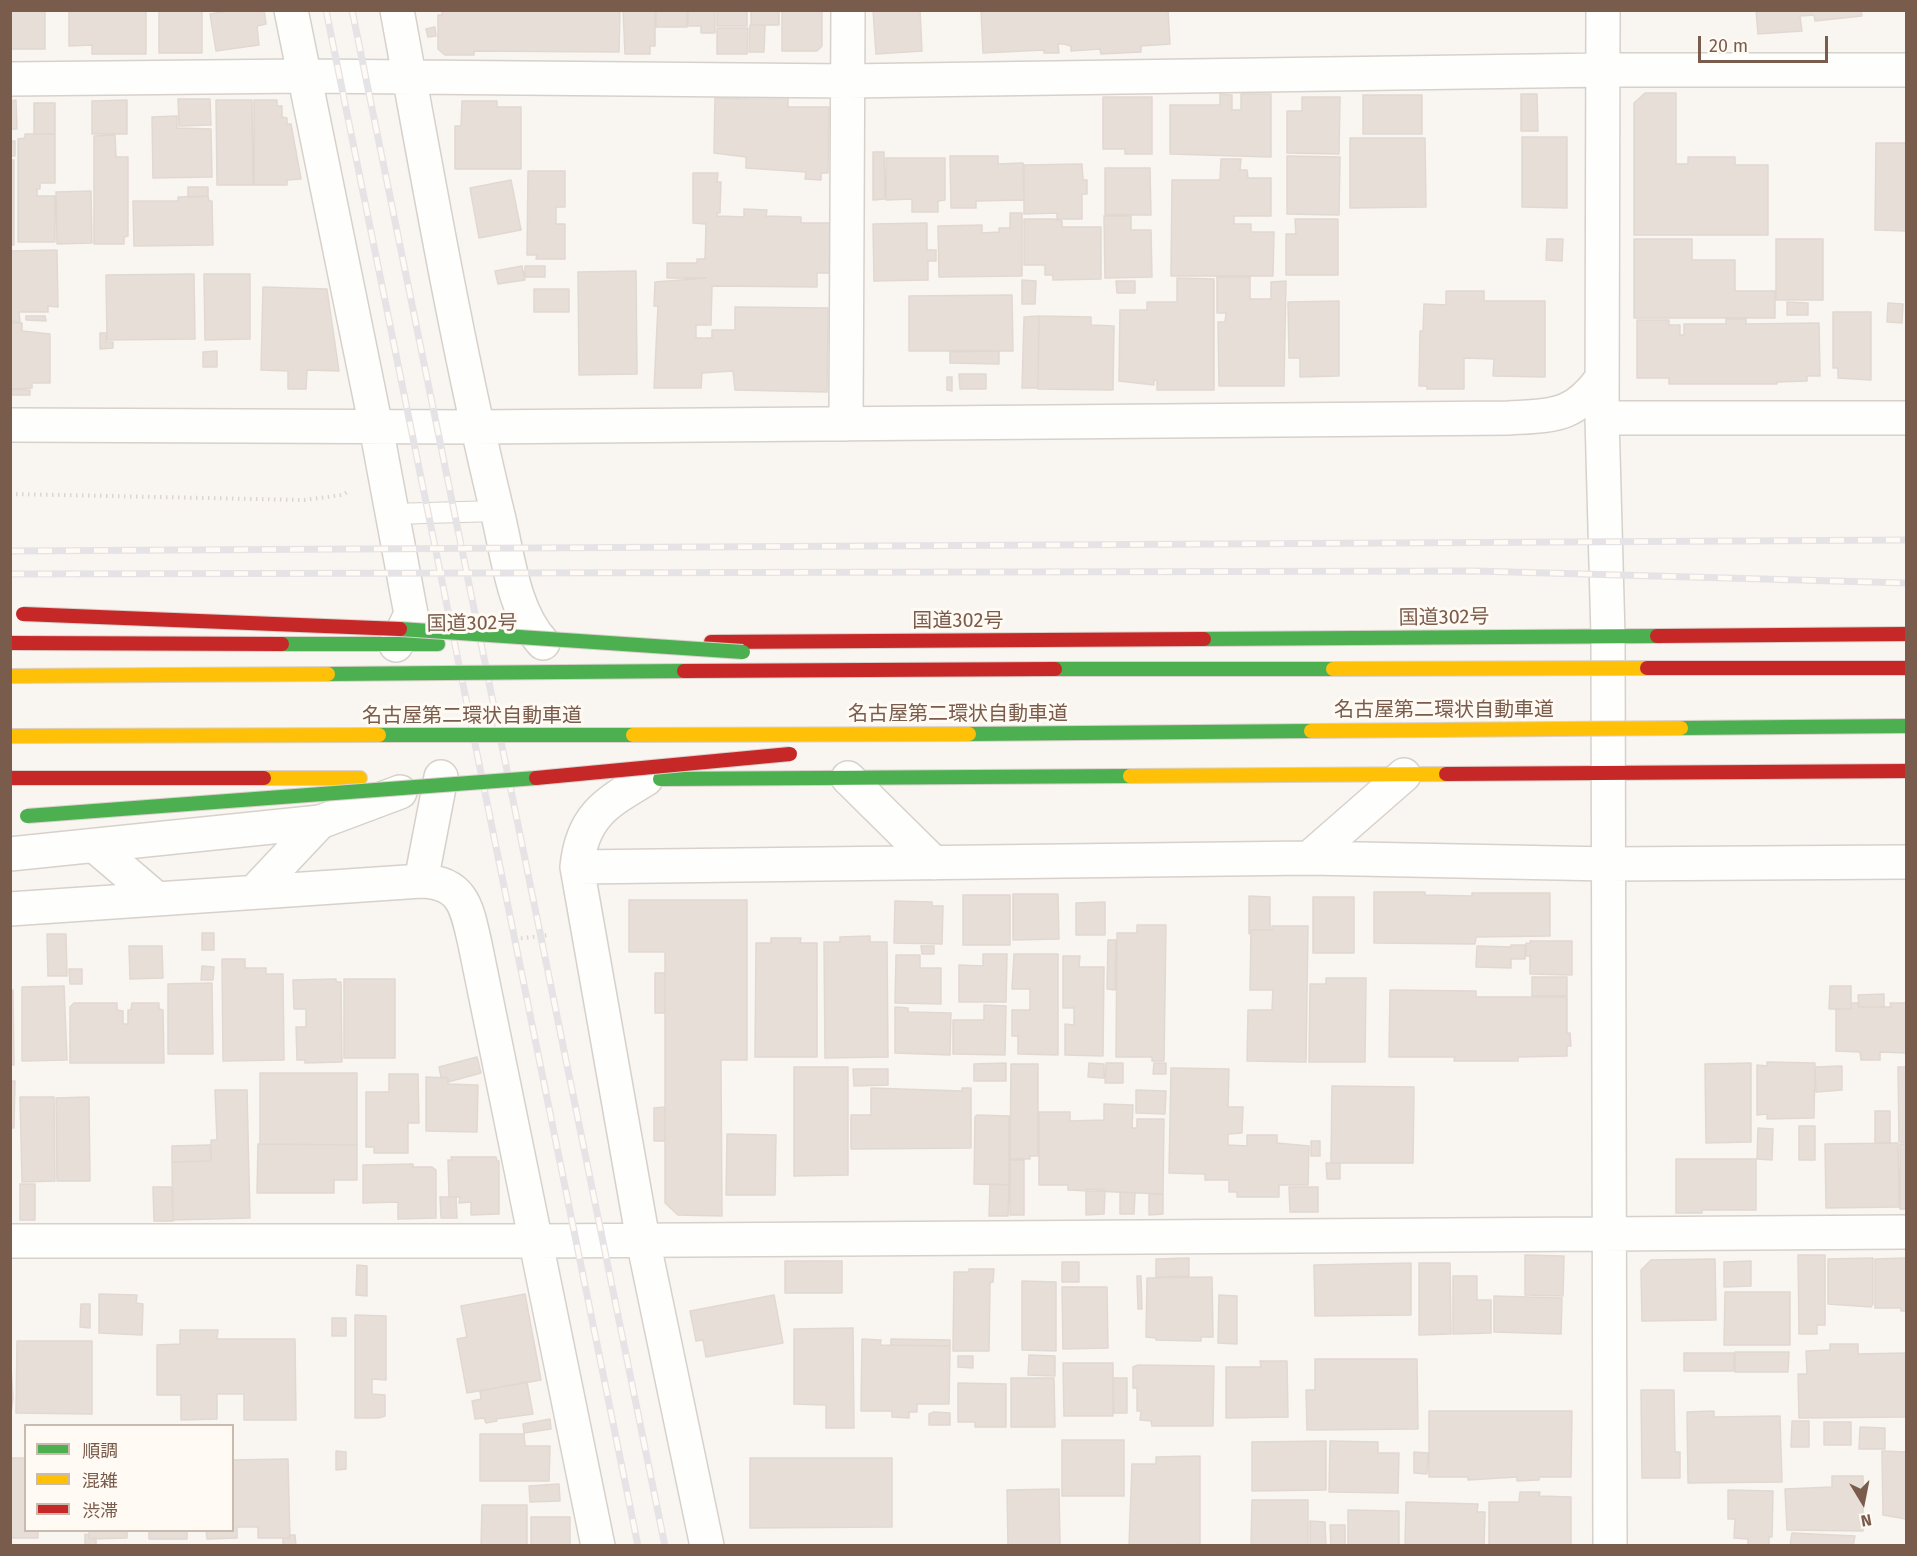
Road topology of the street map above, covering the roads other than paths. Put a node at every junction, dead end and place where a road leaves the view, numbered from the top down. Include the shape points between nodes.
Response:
1 (291, 10) edge
2 (397, 10) edge
3 (848, 10) edge
4 (1604, 10) edge
5 (1604, 70) junction
6 (1906, 70) edge
7 (304, 76) junction
8 (409, 77) junction
9 (10, 79) edge
10 (848, 81) junction
11 (1602, 378) junction
12 (1602, 418) junction
13 (1906, 418) edge
14 (846, 424) junction
15 (10, 425) edge
16 (376, 427) junction
17 (476, 427) junction
18 (497, 511) junction
19 (392, 514) junction
20 (10, 614) edge
21 (1906, 634) edge
22 (1608, 636) junction
23 (10, 643) edge
24 (543, 643) junction
25 (396, 645) junction
26 (1906, 668) edge
27 (992, 669) junction
28 (10, 676) edge
29 (1906, 726) edge
30 (998, 734) junction
31 (10, 736) edge
32 (799, 753) dead end
33 (847, 763) junction
34 (1906, 771) edge
35 (1607, 774) junction
36 (1404, 775) junction
37 (441, 777) junction
38 (10, 778) edge
39 (646, 779) junction
40 (10, 816) edge
41 (320, 822) junction
42 (95, 846) junction
43 (10, 854) edge
44 (1309, 858) junction
45 (1906, 862) edge
46 (934, 863) junction
47 (1608, 864) junction
48 (577, 867) junction
49 (421, 881) junction
50 (254, 892) junction
51 (157, 899) junction
52 (10, 909) edge
53 (1609, 1232) junction
54 (1906, 1232) edge
55 (643, 1240) junction
56 (10, 1241) edge
57 (536, 1241) junction
58 (598, 1545) edge
59 (707, 1545) edge
60 (1610, 1545) edge

1 - 7 street
2 - 8 street
3 - 10 street
4 - 5 street
5 - 6 street
5 - 10 street
5 - 11 street
7 - 8 street
7 - 9 street
7 - 16 street
8 - 10 street
8 - 17 street
10 - 14 street
11 - 12 street
11 - 14 street via 1588,398 1573,409 1544,416
12 - 13 street
12 - 22 street
14 - 17 street
15 - 16 street
16 - 17 street
16 - 19 street
17 - 18 street
18 - 19 lane
18 - 24 street via 519,600 531,629
19 - 25 street via 411,614
20 - 27 highway, bridge via 359,626
21 - 22 highway, 国道302号
22 - 24 highway, 国道302号
22 - 35 street
23 - 25 highway, 国道302号
24 - 25 highway, 国道302号
26 - 27 highway, 名古屋第二環状自動車道, bridge
27 - 28 highway, 名古屋第二環状自動車道, bridge
29 - 30 highway, 名古屋第二環状自動車道, bridge
30 - 31 highway, 名古屋第二環状自動車道, bridge
30 - 33 highway, bridge
32 - 40 highway, bridge via 531,778
33 - 36 highway
33 - 39 highway
33 - 46 street
34 - 35 highway
35 - 36 highway
35 - 47 street
36 - 44 street
37 - 38 highway
37 - 39 highway
37 - 41 street
37 - 49 street
39 - 48 street via 606,804 594,818 578,852
41 - 42 street
41 - 50 street
42 - 43 street
42 - 51 street
44 - 46 street
44 - 47 street
45 - 47 street
46 - 48 street
47 - 53 street
48 - 55 street
49 - 50 street
49 - 57 street via 432,881 456,892 464,902
50 - 51 street
51 - 52 street
53 - 54 street
53 - 55 street
53 - 60 street
55 - 57 street
55 - 59 street
56 - 57 street
57 - 58 street

